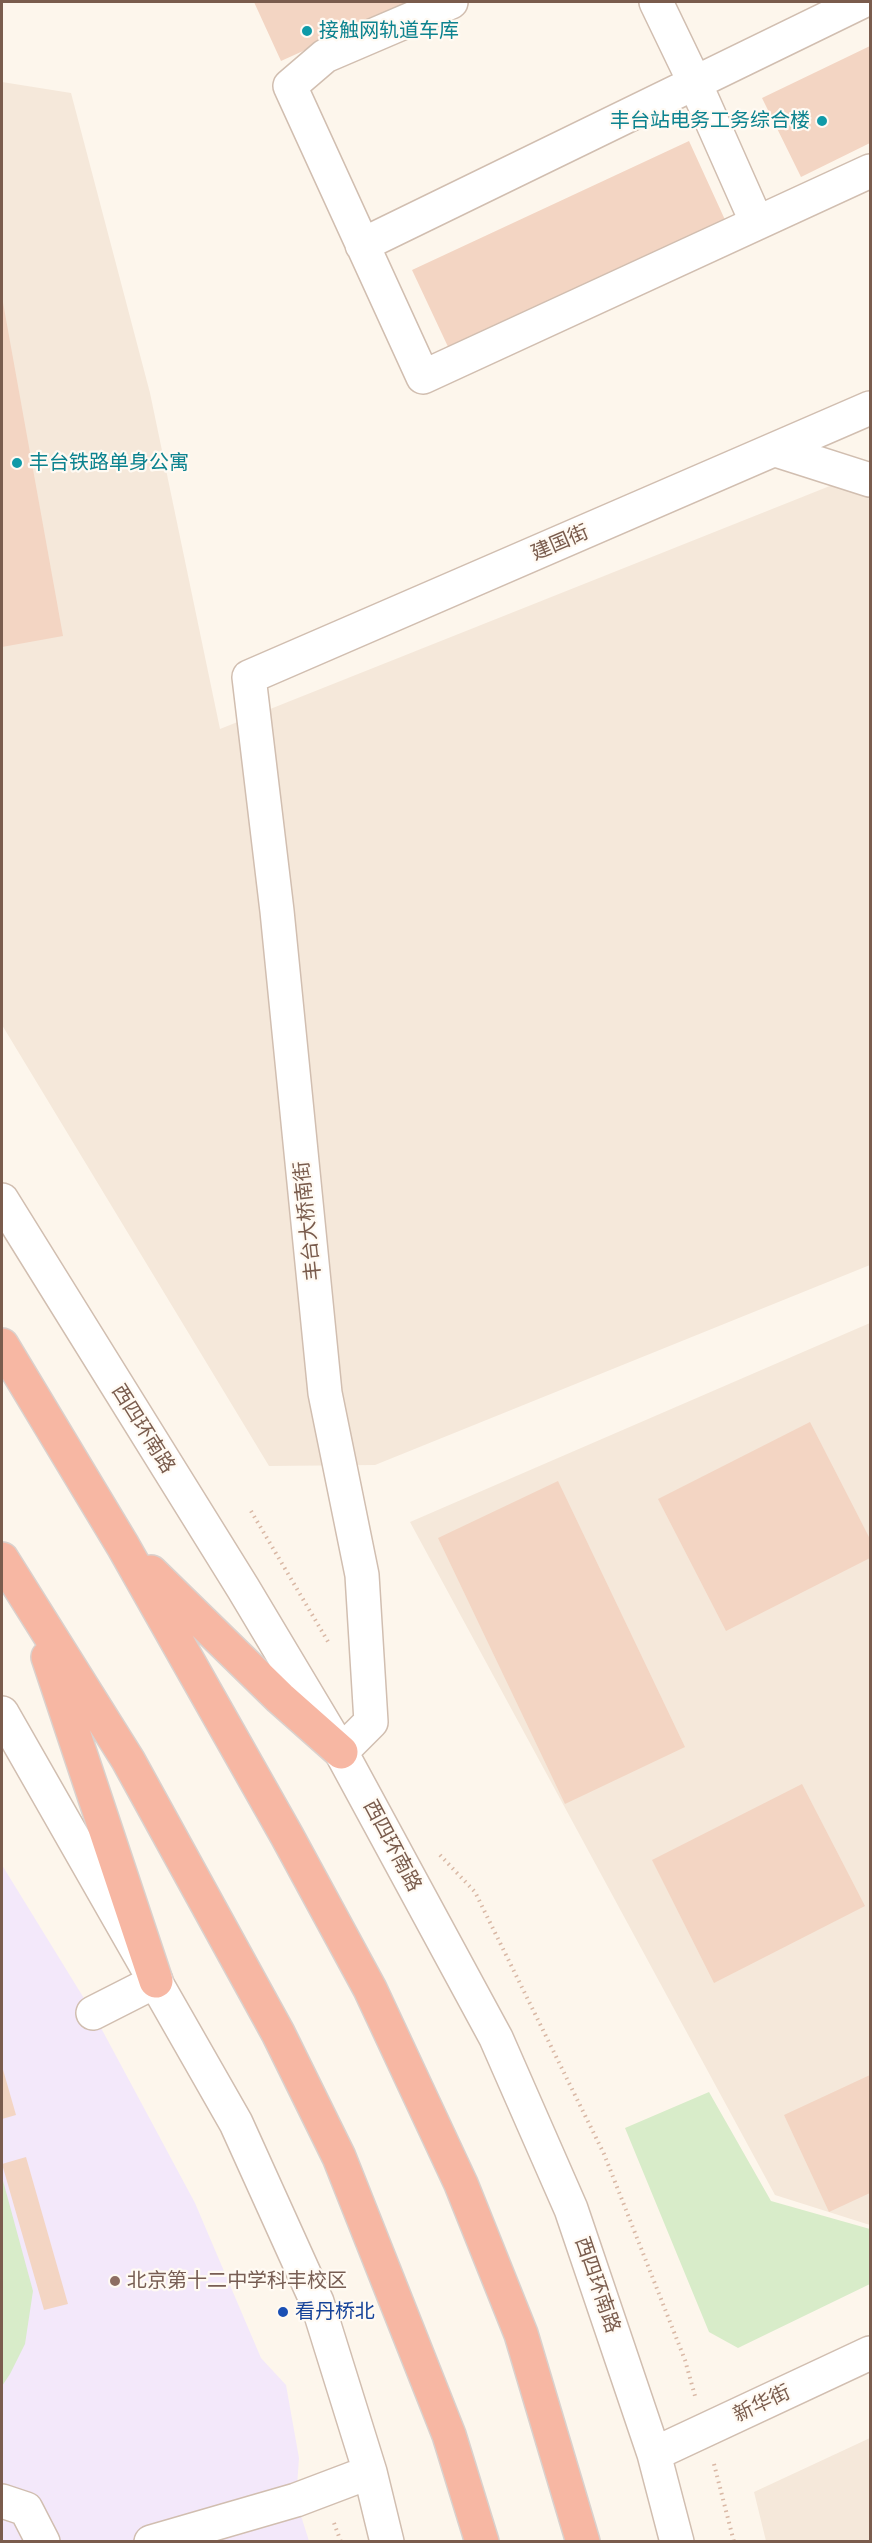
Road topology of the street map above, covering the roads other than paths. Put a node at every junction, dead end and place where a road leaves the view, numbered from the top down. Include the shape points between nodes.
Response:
1 (451, 2) edge
2 (656, 2) edge
3 (861, 2) edge
4 (694, 81) junction
5 (870, 171) edge
6 (757, 223) junction
7 (362, 245) junction
8 (870, 408) edge
9 (776, 450) junction
10 (870, 480) edge
11 (249, 677) joint
12 (2, 1200) edge
13 (2, 1345) edge
14 (123, 1546) junction
15 (2, 1559) edge
16 (31, 1607) junction
17 (3, 1718) edge
18 (341, 1752) junction
19 (156, 1981) junction
20 (93, 2013) dead end
21 (870, 2352) edge
22 (654, 2454) junction
23 (370, 2472) junction
24 (2, 2501) edge
25 (43, 2541) edge
26 (151, 2541) edge
27 (387, 2541) edge
28 (482, 2541) edge
29 (583, 2541) edge
30 (677, 2541) edge

1 - 7 street via 325,56 290,86
2 - 4 street
3 - 4 street
4 - 6 street
4 - 7 street
5 - 6 street
6 - 7 street via 423,378
8 - 9 street, 建国街
9 - 10 street
9 - 11 street, 建国街
11 - 18 street, 丰台大桥南街 via 277,911 325,1393 362,1575 371,1722
12 - 18 street, 西四环南路
13 - 14 highway
14 - 18 highway
14 - 29 highway via 370,1989 460,2184 521,2334
15 - 16 highway
16 - 19 highway
16 - 28 highway via 128,1760 278,2033 339,2157 449,2435
17 - 19 street
18 - 22 street, 西四环南路 via 501,2049 571,2209
19 - 20 street
19 - 23 street via 236,2123 317,2302
21 - 22 street, 新华街
22 - 30 street, 西四环南路
23 - 26 street via 296,2500
23 - 27 street
24 - 25 street via 26,2509

